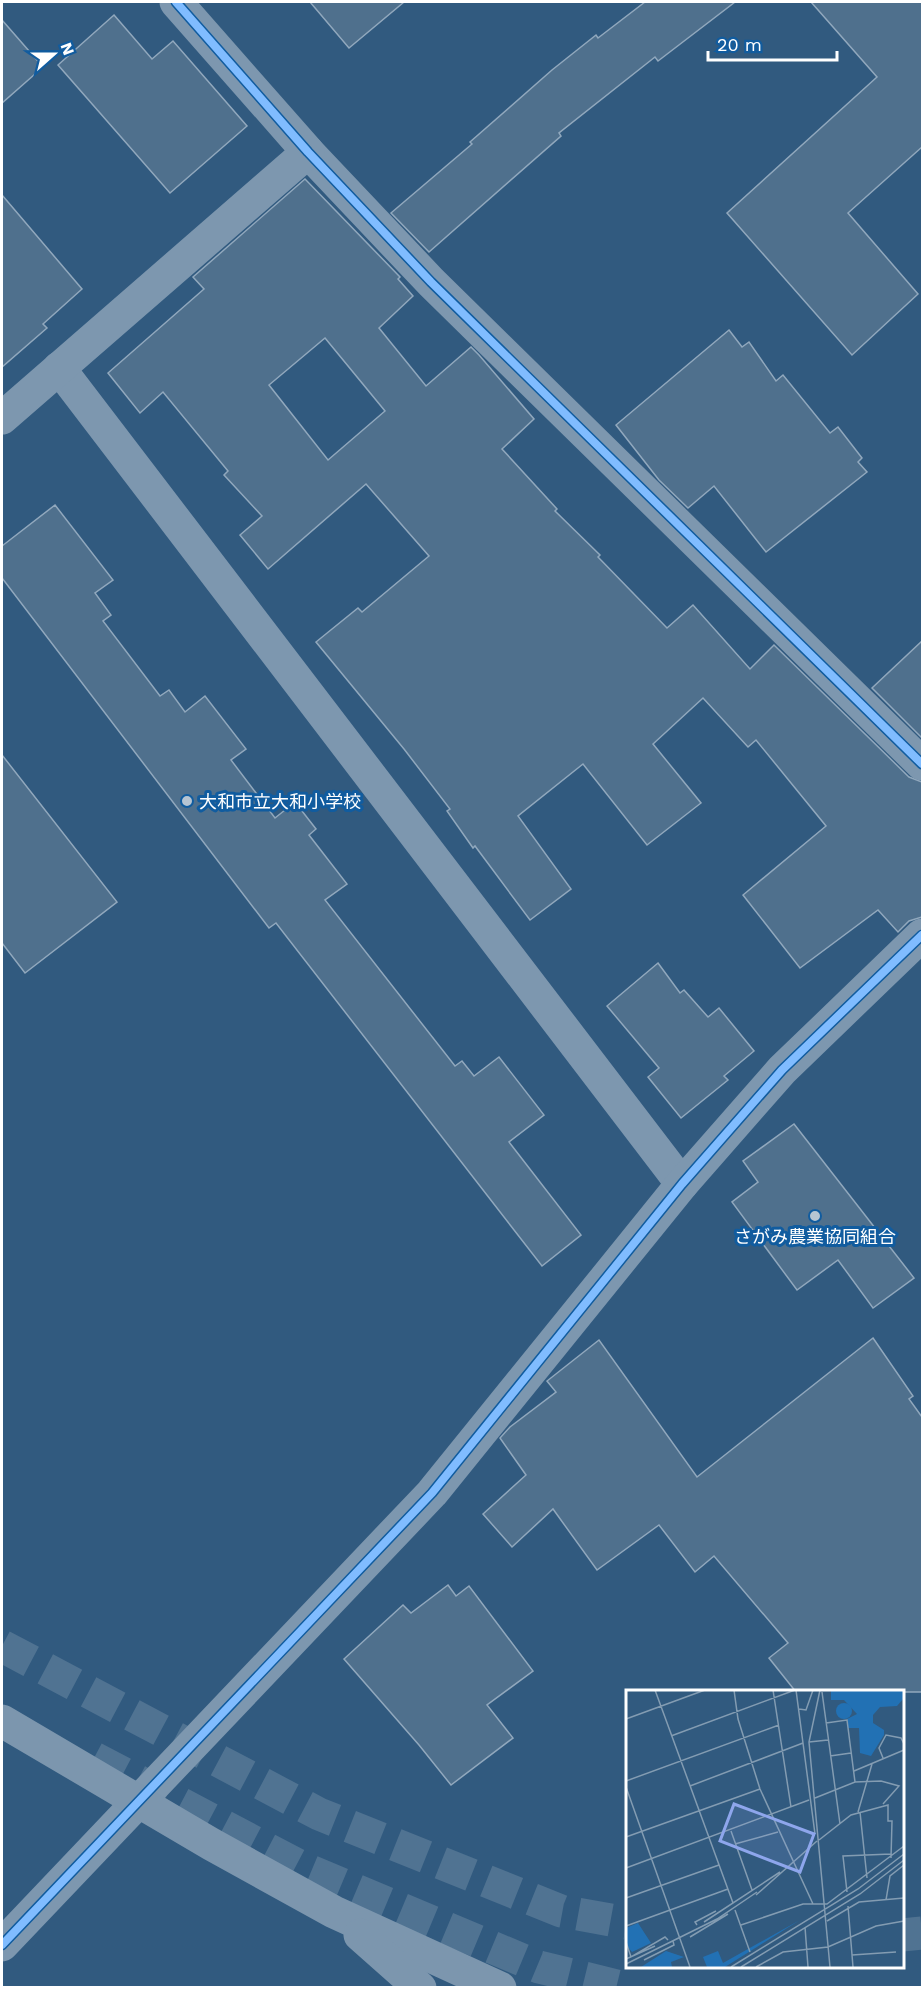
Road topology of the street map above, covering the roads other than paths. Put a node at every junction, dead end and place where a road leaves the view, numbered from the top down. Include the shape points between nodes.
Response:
1 (176, 2) edge
2 (308, 152) junction
3 (59, 368) junction
4 (2, 418) edge
5 (922, 764) edge
6 (922, 935) edge
7 (682, 1184) junction
8 (7, 1722) edge
9 (138, 1801) junction
10 (333, 1912) junction
11 (2, 1945) edge
12 (420, 1988) edge
13 (500, 1988) edge

1 - 2 street
2 - 3 street
2 - 5 street via 448,299
3 - 4 street
3 - 7 street
6 - 7 street via 782,1070
7 - 9 street via 432,1493
8 - 9 highway
9 - 10 highway
9 - 11 street
10 - 12 highway
10 - 13 highway

